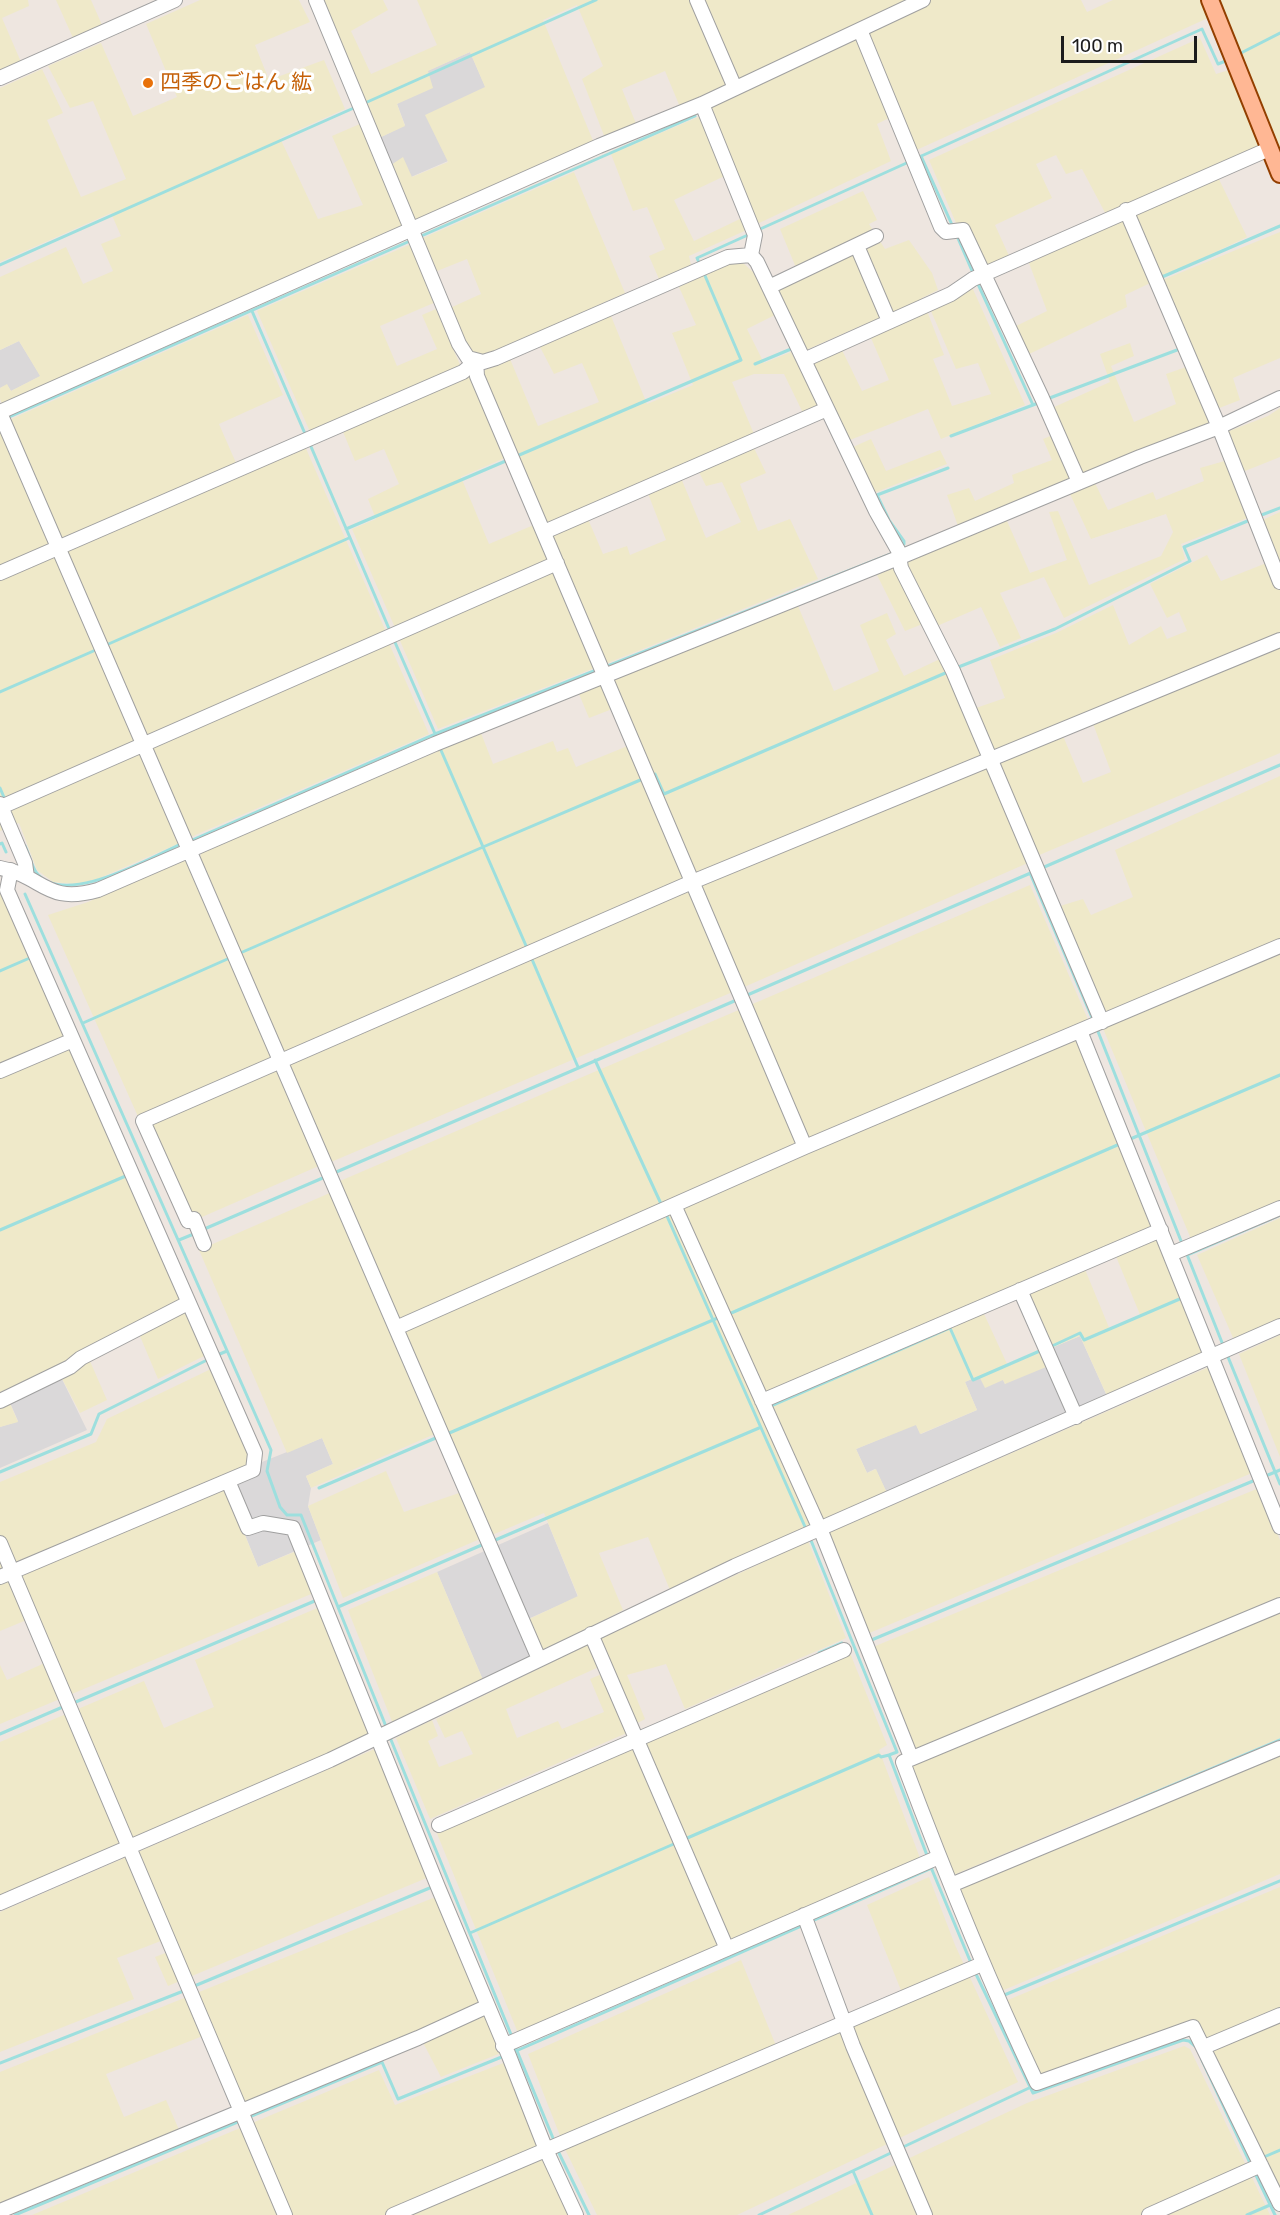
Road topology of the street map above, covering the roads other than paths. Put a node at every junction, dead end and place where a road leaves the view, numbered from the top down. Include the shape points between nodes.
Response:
1 (175, 0) edge
2 (316, 0) edge
3 (697, 0) edge
4 (923, 0) edge
5 (1210, 0) edge
6 (860, 30) junction
7 (0, 78) edge
8 (735, 88) junction
9 (702, 104) junction
10 (1269, 149) junction
11 (1280, 174) edge
12 (1128, 213) junction
13 (415, 236) junction
14 (876, 236) dead end
15 (857, 246) junction
16 (751, 255) junction
17 (978, 276) junction
18 (769, 287) junction
19 (888, 317) junction
20 (801, 354) junction
21 (476, 362) junction
22 (1280, 399) edge
23 (827, 409) junction
24 (1, 415) edge
25 (1219, 427) junction
26 (1079, 482) junction
27 (544, 532) junction
28 (59, 547) junction
29 (898, 558) junction
30 (557, 563) junction
31 (0, 573) edge
32 (1280, 582) edge
33 (1280, 640) edge
34 (603, 671) junction
35 (144, 743) junction
36 (990, 759) junction
37 (4, 805) edge
38 (188, 844) junction
39 (14, 872) edge
40 (692, 882) junction
41 (1280, 946) edge
42 (1093, 1025) junction
43 (73, 1040) junction
44 (281, 1061) junction
45 (0, 1071) edge
46 (805, 1147) junction
47 (667, 1208) junction
48 (1280, 1208) edge
49 (1161, 1230) junction
50 (201, 1237) dead end
51 (1180, 1250) junction
52 (1020, 1290) junction
53 (188, 1303) junction
54 (1280, 1326) edge
55 (396, 1328) junction
56 (1211, 1357) junction
57 (0, 1401) edge
58 (764, 1406) junction
59 (1076, 1417) junction
60 (228, 1481) junction
61 (1280, 1527) edge
62 (812, 1532) junction
63 (0, 1543) edge
64 (6, 1575) edge
65 (1280, 1605) edge
66 (591, 1634) junction
67 (844, 1650) dead end
68 (539, 1659) junction
69 (384, 1735) junction
70 (635, 1736) junction
71 (1280, 1748) edge
72 (911, 1757) junction
73 (439, 1825) dead end
74 (129, 1848) junction
75 (932, 1859) junction
76 (949, 1882) junction
77 (0, 1903) edge
78 (806, 1921) junction
79 (727, 1949) junction
80 (976, 1967) junction
81 (488, 2006) junction
82 (1280, 2015) edge
83 (845, 2024) junction
84 (509, 2047) junction
85 (1204, 2047) junction
86 (244, 2116) junction
87 (553, 2148) junction
88 (1256, 2168) junction
89 (1280, 2204) edge
90 (0, 2211) edge
91 (285, 2215) edge
92 (393, 2215) edge
93 (576, 2215) edge
94 (925, 2215) edge
95 (1149, 2215) edge

1 - 7 street
2 - 13 street
3 - 8 street
4 - 6 street
5 - 10 main road
6 - 8 street
6 - 17 street via 941,227 946,232 963,230
8 - 9 street
9 - 13 street via 599,146
9 - 16 street via 754,232
10 - 11 main road
10 - 12 street
12 - 17 street
12 - 25 street
13 - 21 street via 459,344 468,358
13 - 24 street
14 - 15 street
15 - 18 street
15 - 19 street
16 - 18 street
16 - 21 street via 728,257 496,358
17 - 19 street via 939,299
17 - 26 street
18 - 20 street
19 - 20 street
20 - 23 street
21 - 27 street via 477,376
21 - 28 street via 463,372
22 - 25 street
23 - 27 street
23 - 29 street via 898,550
24 - 28 street
25 - 26 street
25 - 32 street
26 - 29 street
27 - 30 street
28 - 31 street
28 - 35 street
29 - 34 street
29 - 36 street
30 - 34 street
30 - 35 street
33 - 36 street
34 - 38 street
34 - 40 street
35 - 37 street
35 - 38 street
36 - 40 street
36 - 42 street via 1038,869
37 - 39 street via 25,862
38 - 39 street via 98,890 80,895 51,892
38 - 44 street
39 - 43 street via 7,890
40 - 44 street
40 - 46 street
41 - 42 street
42 - 46 street
42 - 49 street via 1125,1142
43 - 45 street
43 - 53 street
44 - 50 street via 143,1121 188,1221 194,1219
44 - 55 street
46 - 47 street
47 - 55 street
47 - 58 street via 724,1316
48 - 51 street
49 - 51 street
49 - 52 street
51 - 56 street via 1187,1296
52 - 58 street
52 - 59 street
53 - 57 street
53 - 60 street via 255,1453 253,1470
54 - 56 street
55 - 68 street
56 - 59 street
56 - 61 street
58 - 62 street
59 - 62 street
60 - 64 street
60 - 69 street via 248,1528 263,1523 292,1528
62 - 66 street
62 - 72 street via 866,1642
63 - 64 street
64 - 74 street via 68,1705
65 - 72 street
66 - 68 street
66 - 70 street
67 - 70 street
68 - 69 street
69 - 74 street
69 - 81 street via 437,1885
70 - 73 street
70 - 79 street
71 - 76 street
72 - 75 street via 903,1762
74 - 77 street
74 - 86 street
75 - 76 street
75 - 78 street
76 - 80 street
78 - 79 street
78 - 83 street
79 - 84 street
80 - 83 street
80 - 85 street via 997,1999 1037,2083 1193,2027
81 - 84 street
81 - 86 street
82 - 85 street
83 - 87 street
83 - 94 street
84 - 87 street
85 - 88 street
86 - 90 street
86 - 91 street
87 - 92 street
87 - 93 street
88 - 89 street
88 - 95 street

